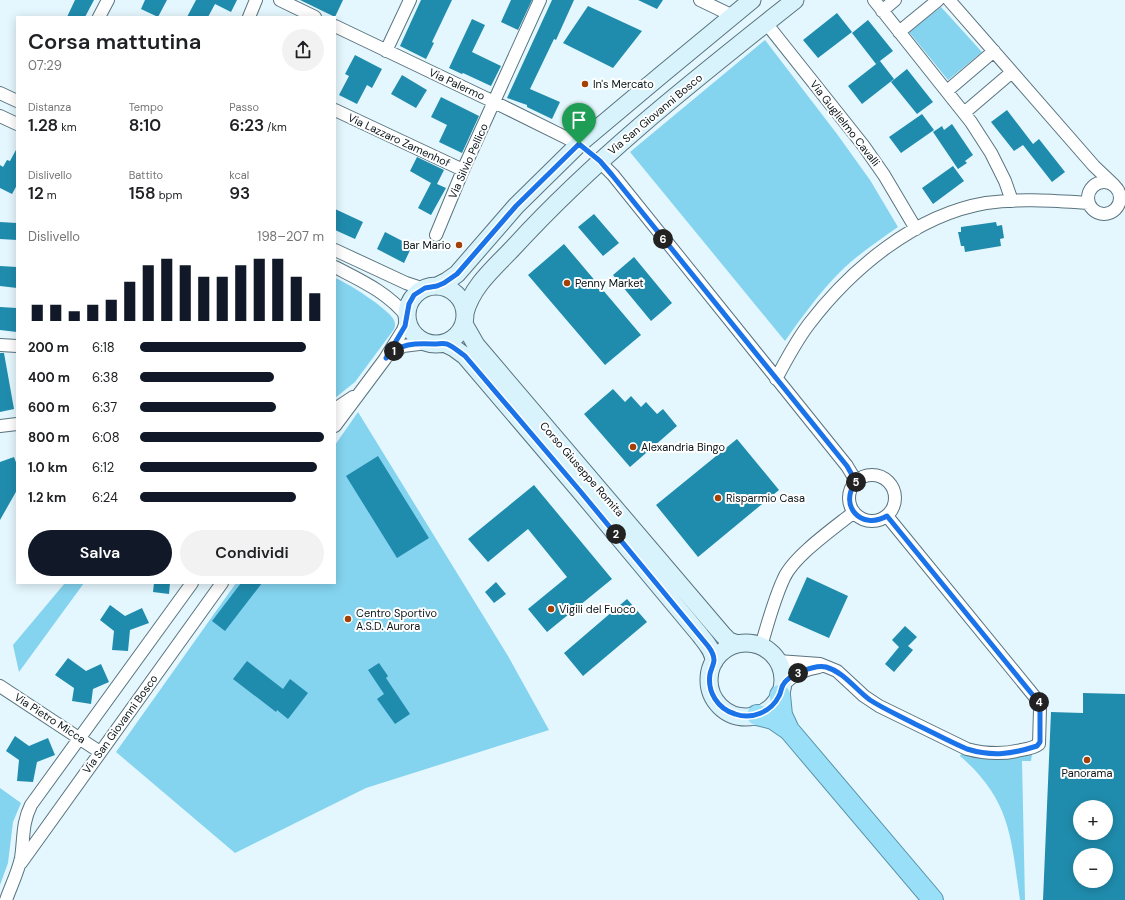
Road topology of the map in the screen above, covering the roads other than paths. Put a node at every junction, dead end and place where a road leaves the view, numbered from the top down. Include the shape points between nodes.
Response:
1 (108, 0) edge
2 (256, 0) edge
3 (280, 0) edge
4 (410, 0) edge
5 (540, 0) edge
6 (700, 0) edge
7 (752, 0) edge
8 (796, 0) edge
9 (874, 0) edge
10 (895, 0) edge
11 (938, 0) edge
12 (949, 0) edge
13 (882, 11) junction
14 (100, 16) edge
15 (249, 16) edge
16 (313, 16) edge
17 (733, 16) junction
18 (336, 26) edge
19 (760, 28) junction
20 (899, 32) junction
21 (386, 51) junction
22 (994, 51) junction
23 (1012, 72) junction
24 (946, 91) junction
25 (0, 93) edge
26 (16, 101) edge
27 (494, 102) junction
28 (336, 110) edge
29 (964, 113) junction
30 (0, 116) edge
31 (16, 124) edge
32 (579, 144) junction
33 (1088, 159) junction
34 (600, 161) junction
35 (463, 170) junction
36 (1114, 185) junction
37 (1091, 188) junction
38 (1012, 201) junction
39 (1089, 203) junction
40 (916, 229) junction
41 (436, 235) dead end
42 (337, 256) edge
43 (336, 268) edge
44 (431, 287) junction
45 (407, 318) junction
46 (464, 319) junction
47 (427, 342) junction
48 (444, 343) junction
49 (0, 345) edge
50 (16, 346) edge
51 (386, 358) junction
52 (776, 379) junction
53 (363, 389) junction
54 (336, 408) edge
55 (16, 424) edge
56 (336, 425) edge
57 (0, 426) edge
58 (856, 482) junction
59 (854, 512) junction
60 (887, 516) junction
61 (191, 584) edge
62 (221, 584) edge
63 (738, 644) junction
64 (760, 646) junction
65 (778, 661) junction
66 (714, 662) junction
67 (825, 666) junction
68 (0, 686) edge
69 (781, 690) junction
70 (758, 715) junction
71 (789, 730) junction
72 (80, 737) junction
73 (100, 752) junction
74 (19, 866) junction
75 (5, 897) edge
76 (934, 900) edge

1 - 14 street
2 - 15 street
3 - 16 street
4 - 21 street
5 - 27 street, Via Silvio Pellico
6 - 17 street
7 - 17 main road
8 - 19 main road, Via San Giovanni Bosco
9 - 13 street
10 - 13 street
11 - 20 street
12 - 22 street
13 - 20 street
17 - 19 main road
17 - 32 main road
18 - 21 street, Via Palermo
19 - 34 main road, Via San Giovanni Bosco via 676,95
19 - 40 street, Via Guglielmo Cavalli via 863,145
20 - 24 street
21 - 27 street, Via Palermo
22 - 23 street
22 - 24 street
23 - 29 street
23 - 33 street
24 - 29 street
25 - 26 street
27 - 32 street, Via Palermo
27 - 35 street, Via Silvio Pellico
28 - 35 street, Via Lazzaro Zamenhof
29 - 38 street via 991,153
30 - 31 street
32 - 34 main road
32 - 44 main road via 516,206 457,274
33 - 36 street
33 - 37 street via 1093,176
34 - 46 main road, Via San Giovanni Bosco via 535,224 483,280 470,297
34 - 52 street
35 - 41 street, Via Silvio Pellico
36 - 37 street via 1101,182
36 - 39 street via 1120,198 1115,210 1101,213 1095,211
37 - 39 street via 1088,194
38 - 39 street
38 - 40 street via 957,211
40 - 52 street via 855,272 839,288 804,331
42 - 44 street via 406,284
43 - 45 street via 372,287
44 - 45 main road via 417,292 412,298 407,308
44 - 46 main road via 448,288 458,295 463,304
45 - 47 main road via 413,333
45 - 51 street via 403,330
46 - 48 main road via 456,336
46 - 63 main road, Corso Giuseppe Romita via 476,345 723,635 729,641
47 - 48 main road
47 - 51 street via 400,348
48 - 66 main road, Corso Giuseppe Romita via 465,356 580,491 704,640
49 - 50 street
51 - 53 street
52 - 58 street via 847,466
53 - 54 street
53 - 56 street
55 - 57 street
58 - 59 street via 849,493 850,507
58 - 60 street via 862,477 877,475 889,483 895,496 892,511
59 - 60 street via 859,518 873,521
59 - 64 street via 792,565 784,577
60 - 67 street via 1036,699 1040,705 1040,742 1037,746 1002,754 982,753 960,746 879,706 864,696 842,674
61 - 72 street, Via San Giovanni Bosco
62 - 73 street, Via San Giovanni Bosco
63 - 64 main road
63 - 66 main road via 724,650
64 - 65 main road
65 - 67 street
65 - 69 main road via 782,671
66 - 70 main road via 710,673 710,685 717,702 724,709 737,715
67 - 69 street via 806,669 795,675
68 - 72 street, Via Pietro Micca
69 - 70 main road via 770,708
69 - 71 highway via 782,715
70 - 71 highway via 773,719
71 - 76 highway
72 - 73 street, Via Pietro Micca
72 - 74 street, Via San Giovanni Bosco via 29,810 23,828
73 - 74 street, Via San Giovanni Bosco
74 - 75 street, Via San Giovanni Bosco

